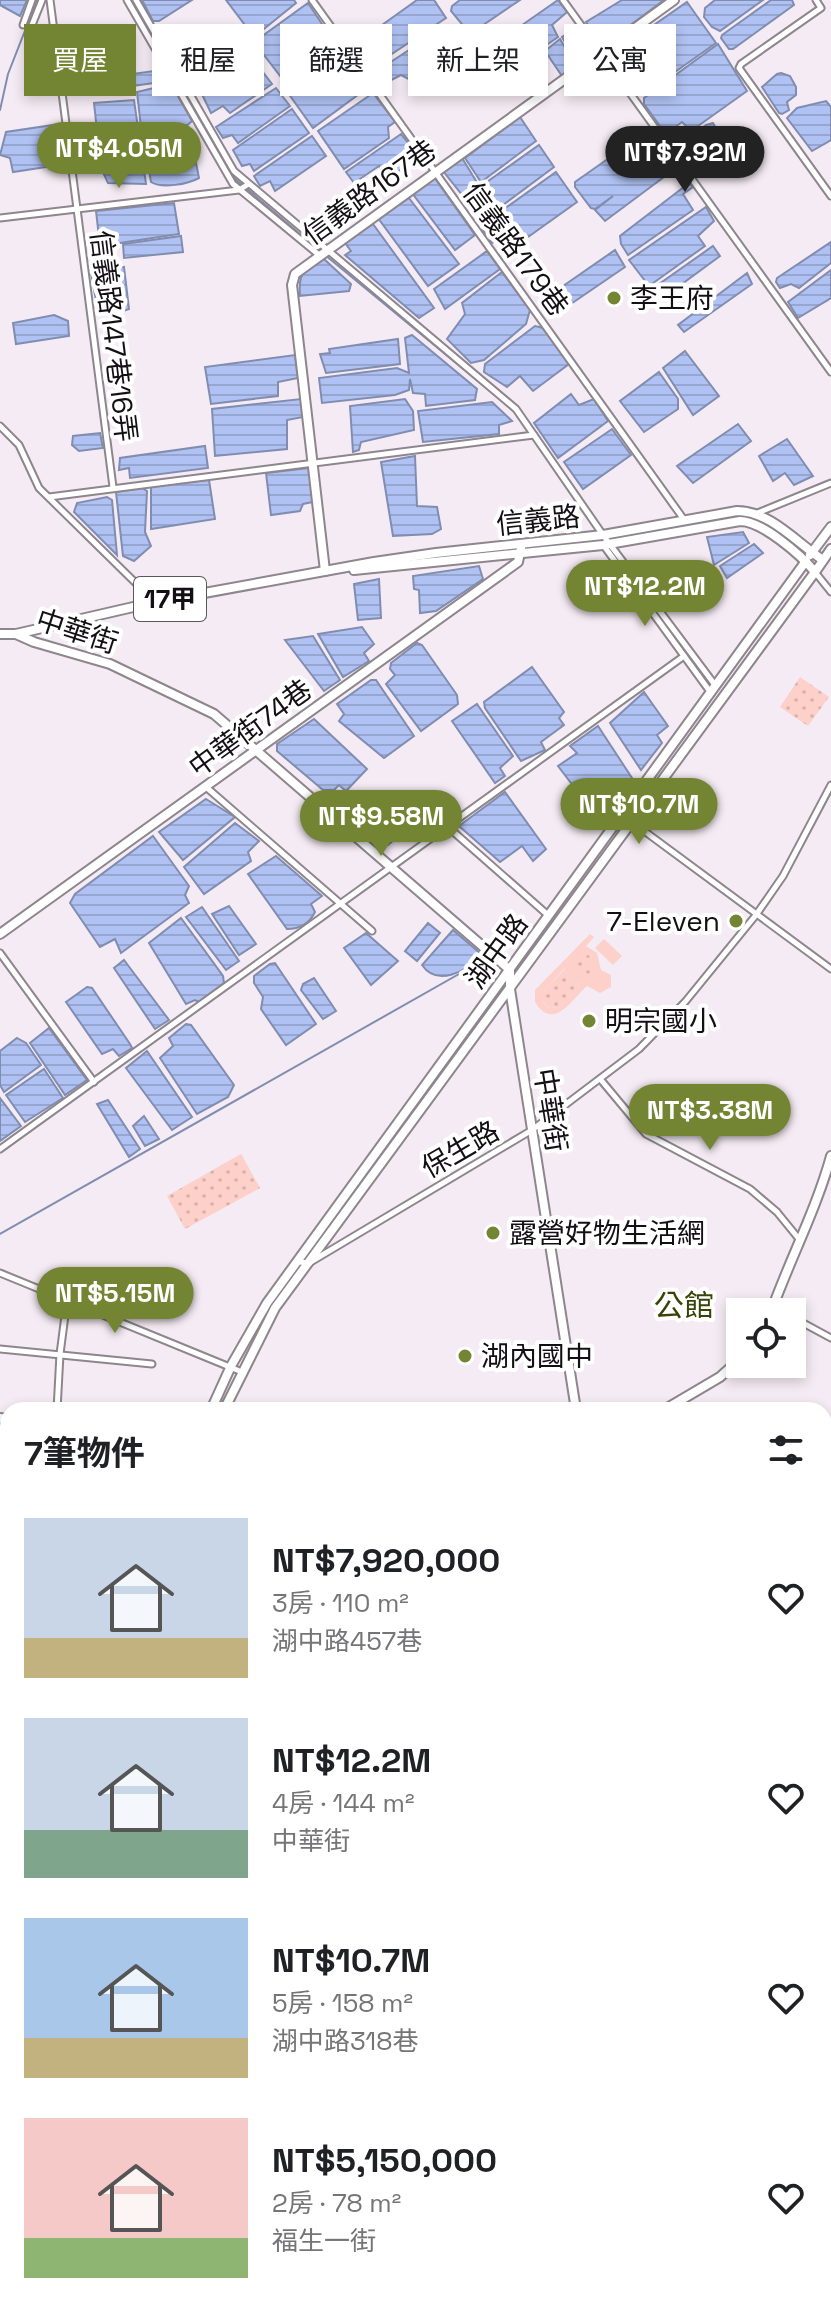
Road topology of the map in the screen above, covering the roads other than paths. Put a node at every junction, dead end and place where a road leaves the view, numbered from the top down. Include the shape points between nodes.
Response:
1 (32, 0) edge
2 (42, 0) edge
3 (50, 0) edge
4 (127, 0) edge
5 (136, 0) edge
6 (312, 0) edge
7 (563, 0) edge
8 (674, 0) edge
9 (816, 0) edge
10 (32, 24) edge
11 (580, 24) edge
12 (641, 24) edge
13 (23, 25) dead end
14 (564, 79) edge
15 (632, 96) edge
16 (435, 171) junction
17 (247, 185) junction
18 (239, 190) junction
19 (831, 196) edge
20 (78, 210) junction
21 (0, 218) edge
22 (323, 252) junction
23 (831, 372) edge
24 (0, 426) edge
25 (534, 435) junction
26 (314, 462) junction
27 (831, 483) edge
28 (113, 487) junction
29 (49, 497) junction
30 (755, 514) junction
31 (685, 521) junction
32 (831, 527) edge
33 (603, 535) junction
34 (522, 544) junction
35 (607, 544) junction
36 (831, 549) edge
37 (812, 552) junction
38 (520, 554) junction
39 (823, 560) junction
40 (806, 561) junction
41 (325, 571) junction
42 (815, 572) junction
43 (831, 592) edge
44 (155, 602) junction
45 (0, 634) edge
46 (16, 634) junction
47 (684, 656) junction
48 (713, 689) junction
49 (256, 749) junction
50 (831, 785) edge
51 (206, 787) junction
52 (620, 817) junction
53 (632, 822) junction
54 (448, 827) junction
55 (393, 867) junction
56 (340, 903) junction
57 (756, 915) junction
58 (549, 916) junction
59 (372, 931) dead end
60 (0, 934) edge
61 (0, 953) edge
62 (831, 969) edge
63 (510, 970) junction
64 (510, 989) junction
65 (601, 1080) junction
66 (94, 1082) junction
67 (532, 1130) junction
68 (0, 1149) edge
69 (831, 1156) edge
70 (800, 1240) junction
71 (304, 1262) junction
72 (0, 1273) edge
73 (777, 1298) edge
74 (67, 1300) junction
75 (806, 1325) edge
76 (831, 1338) edge
77 (0, 1349) edge
78 (60, 1354) junction
79 (152, 1364) dead end
80 (231, 1366) junction
81 (242, 1372) junction
82 (726, 1372) edge
83 (57, 1402) edge
84 (215, 1402) edge
85 (228, 1402) edge
86 (575, 1402) edge
87 (678, 1402) edge

1 - 13 street
2 - 10 street
3 - 20 street, 信義路147巷16弄
4 - 18 street
5 - 17 street
6 - 16 street, 信義路179巷
7 - 11 street
8 - 12 street, 信義路167巷
9 - 19 street via 821,8 739,68
14 - 16 street, 信義路167巷
15 - 23 street
16 - 22 street, 信義路167巷
16 - 31 street, 信義路179巷
17 - 18 street
17 - 22 street
18 - 20 street
18 - 22 street
20 - 21 street
20 - 28 street, 信義路147巷16弄
22 - 25 street via 516,409
22 - 26 street, 信義路167巷 via 295,274 292,285
24 - 29 street via 19,445 32,477
25 - 26 street
25 - 33 street
26 - 28 street
26 - 41 street, 信義路167巷
27 - 30 street, 信義路
28 - 29 street
29 - 44 street
30 - 31 street, 信義路 / 17甲 via 737,511
30 - 37 street
31 - 33 street, 信義路 / 17甲
32 - 37 street, 湖中路
33 - 34 street, 信義路 / 17甲
33 - 35 street
34 - 38 street
34 - 41 street, 信義路 / 17甲
35 - 38 street, 信義路 / 17甲
35 - 40 street, 信義路 / 17甲 via 740,521 756,524
35 - 47 street
35 - 48 street
36 - 39 street, 湖中路
37 - 39 street
37 - 40 street, 湖中路
38 - 41 street, 信義路 / 17甲
38 - 49 street, 中華街74巷 via 518,562
39 - 42 street, 湖中路
40 - 42 street, 17甲
40 - 48 street, 湖中路
41 - 44 street, 信義路 / 17甲
42 - 43 street
42 - 53 street, 湖中路
44 - 46 street, 信義路 / 17甲
45 - 46 street, 信義路 / 17甲
46 - 49 street, 中華街 via 126,671 214,714
47 - 48 street
47 - 54 street
48 - 52 street, 湖中路
49 - 51 street, 中華街74巷
49 - 55 street, 中華街
50 - 57 street, 保生路
51 - 56 street
51 - 60 street, 中華街74巷
52 - 53 street
52 - 58 street, 湖中路
53 - 57 street
53 - 64 street, 湖中路
54 - 55 street
54 - 58 street
55 - 56 street
55 - 63 street, 中華街
56 - 59 street
56 - 66 street
57 - 62 street
57 - 65 street, 保生路 via 680,1007
58 - 63 street, 湖中路
61 - 66 street
63 - 64 street, 中華街
63 - 71 street, 湖中路
64 - 67 street, 中華街
64 - 71 street, 湖中路
65 - 67 street, 保生路
65 - 70 street via 646,1134 750,1189
66 - 68 street
67 - 71 street, 保生路
67 - 86 street, 中華街
69 - 70 street
70 - 73 street
71 - 80 street, 湖中路 via 267,1303
71 - 81 street, 湖中路
72 - 74 street
74 - 78 street
74 - 80 street
75 - 76 street
77 - 78 street
78 - 79 street
78 - 83 street
80 - 81 street
80 - 84 street, 湖中路
81 - 85 street, 湖中路
82 - 87 street

